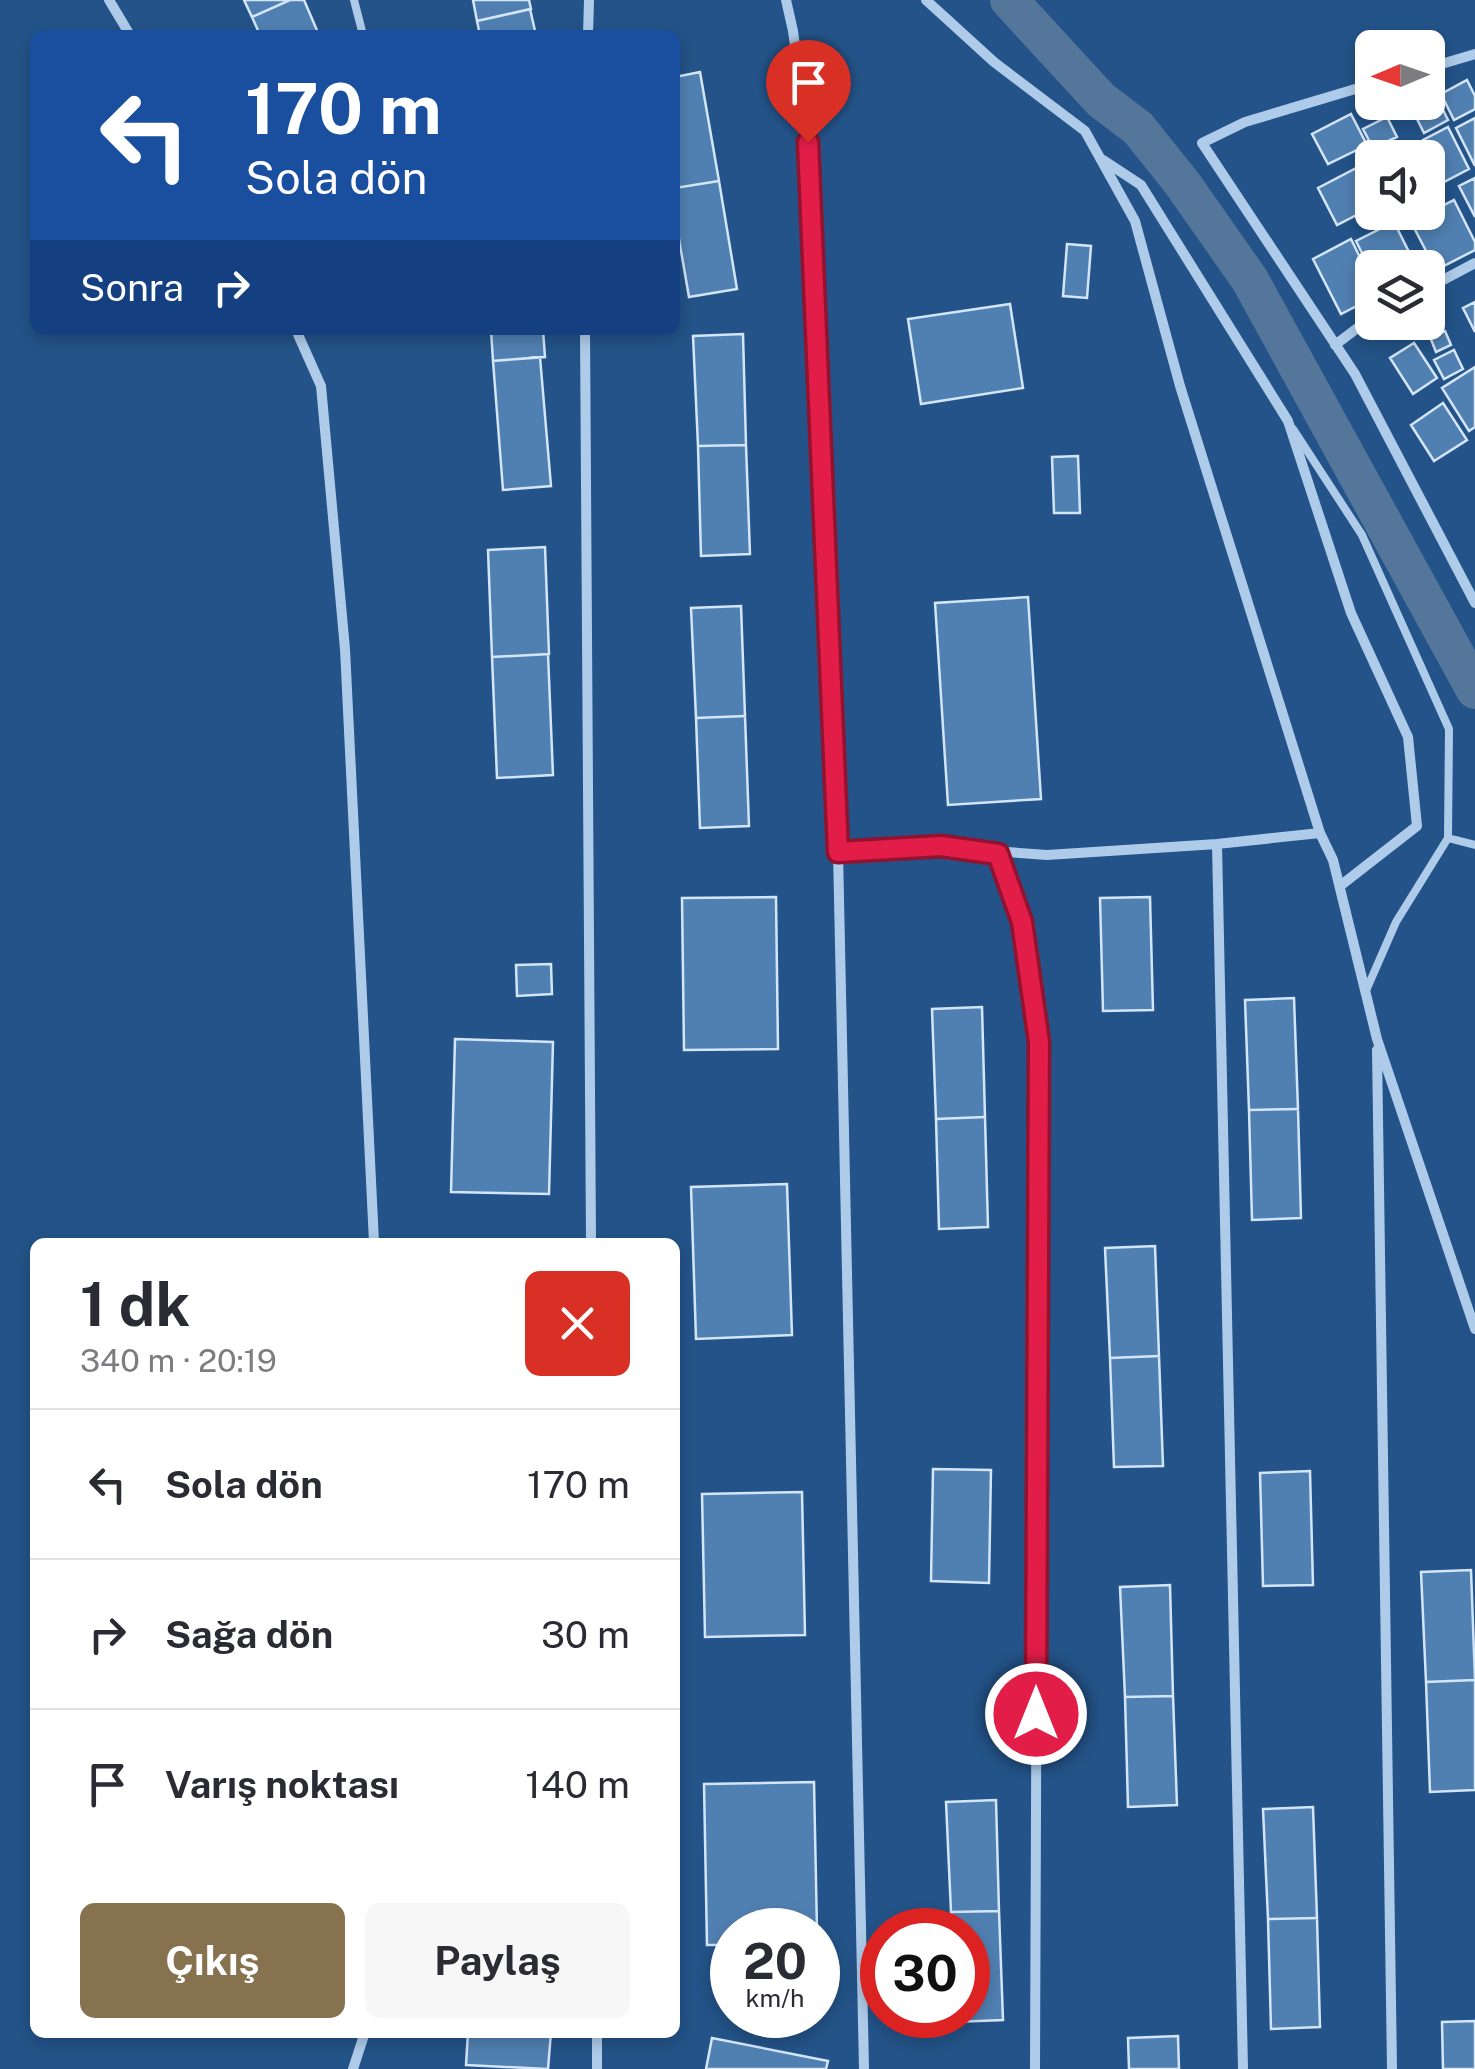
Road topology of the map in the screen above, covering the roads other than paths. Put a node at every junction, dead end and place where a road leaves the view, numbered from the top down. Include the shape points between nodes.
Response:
1 (109, 0) edge
2 (354, 0) edge
3 (589, 0) edge
4 (786, 0) edge
5 (926, 0) edge
6 (127, 30) edge
7 (362, 30) edge
8 (588, 30) edge
9 (1475, 54) edge
10 (1445, 63) edge
11 (1355, 89) edge
12 (1100, 158) junction
13 (1475, 263) edge
14 (1445, 279) edge
15 (1355, 330) edge
16 (298, 335) edge
17 (585, 335) edge
18 (1335, 345) junction
19 (1288, 421) junction
20 (1475, 603) edge
21 (1320, 833) junction
22 (1448, 838) junction
23 (1218, 844) junction
24 (1475, 844) edge
25 (941, 846) junction
26 (838, 852) junction
27 (1340, 886) junction
28 (1366, 993) junction
29 (1377, 1039) junction
30 (374, 1238) edge
31 (591, 1238) edge
32 (1475, 1329) edge
33 (363, 2038) edge
34 (596, 2038) edge
35 (353, 2069) edge
36 (597, 2069) edge
37 (864, 2069) edge
38 (1034, 2069) edge
39 (1243, 2069) edge
40 (1392, 2069) edge

1 - 6 street
2 - 7 lane
3 - 8 street
4 - 26 street via 808,142
5 - 12 street via 1085,131
9 - 10 street
11 - 18 street via 1244,122 1202,143
12 - 19 street via 1142,186
12 - 21 street via 1134,222
13 - 14 street
15 - 18 street
16 - 30 street via 321,386 346,649
17 - 31 street
18 - 20 street
19 - 22 lane via 1362,535 1449,729
19 - 27 street via 1351,613 1408,737 1417,826
21 - 23 street
21 - 27 street
22 - 24 lane
22 - 28 lane via 1396,922
23 - 25 street via 1047,855
23 - 39 street
25 - 26 street
25 - 38 street via 998,854 1022,922 1039,1042
26 - 37 street
27 - 28 street
28 - 29 street
29 - 32 street
29 - 40 street
33 - 35 street
34 - 36 street

